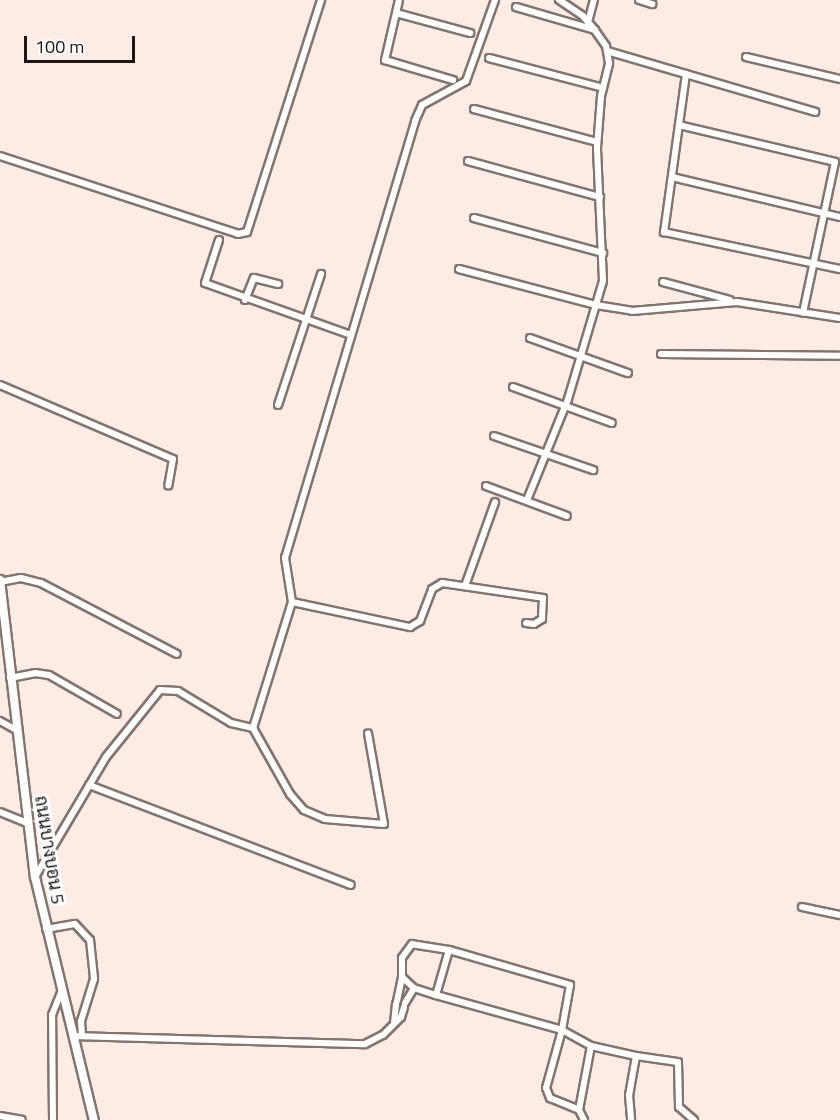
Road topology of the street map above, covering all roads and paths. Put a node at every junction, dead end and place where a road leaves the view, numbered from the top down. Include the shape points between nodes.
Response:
1 (321, 0) edge
2 (391, 0) edge
3 (495, 0) edge
4 (559, 0) edge
5 (594, 0) edge
6 (639, 0) edge
7 (399, 1) edge
8 (652, 4) dead end
9 (516, 7) dead end
10 (396, 13) junction
11 (588, 21) junction
12 (596, 30) junction
13 (470, 33) dead end
14 (607, 51) junction
15 (746, 57) dead end
16 (489, 58) dead end
17 (686, 74) junction
18 (840, 78) edge
19 (453, 80) dead end
20 (603, 88) junction
21 (474, 109) dead end
22 (815, 112) dead end
23 (679, 125) junction
24 (597, 142) junction
25 (0, 156) edge
26 (468, 161) dead end
27 (838, 162) edge
28 (672, 177) junction
29 (600, 197) junction
30 (825, 213) junction
31 (840, 217) edge
32 (474, 218) dead end
33 (221, 235) junction
34 (603, 253) junction
35 (814, 264) junction
36 (459, 268) dead end
37 (840, 269) edge
38 (321, 274) dead end
39 (663, 282) dead end
40 (278, 284) dead end
41 (245, 300) junction
42 (736, 302) junction
43 (596, 305) junction
44 (803, 313) junction
45 (840, 318) edge
46 (306, 321) junction
47 (351, 335) junction
48 (530, 338) dead end
49 (661, 354) dead end
50 (581, 356) junction
51 (840, 356) edge
52 (628, 373) dead end
53 (0, 385) edge
54 (513, 387) dead end
55 (278, 405) dead end
56 (565, 406) junction
57 (612, 423) dead end
58 (494, 436) dead end
59 (546, 453) junction
60 (593, 470) dead end
61 (168, 486) dead end
62 (486, 486) dead end
63 (527, 500) junction
64 (495, 502) dead end
65 (567, 516) dead end
66 (0, 581) edge
67 (465, 586) junction
68 (291, 606) junction
69 (526, 623) dead end
70 (177, 654) dead end
71 (10, 678) junction
72 (117, 714) dead end
73 (0, 721) edge
74 (253, 728) junction
75 (16, 730) junction
76 (368, 733) dead end
77 (89, 785) junction
78 (0, 812) edge
79 (27, 823) junction
80 (35, 877) junction
81 (351, 885) dead end
82 (802, 907) dead end
83 (840, 915) edge
84 (46, 929) junction
85 (449, 950) junction
86 (402, 977) junction
87 (414, 988) junction
88 (62, 990) junction
89 (436, 995) junction
90 (394, 1023) junction
91 (562, 1030) junction
92 (77, 1036) junction
93 (591, 1046) junction
94 (636, 1056) junction
95 (579, 1110) junction
96 (0, 1116) edge
97 (22, 1120) edge
98 (53, 1120) edge
99 (94, 1120) edge
100 (584, 1120) edge
101 (631, 1120) edge
102 (694, 1120) edge

1 - 33 street via 252,224 247,232
2 - 7 street
3 - 47 street via 466,81 422,105 418,113
4 - 11 street
5 - 11 street
6 - 8 street
7 - 10 street
9 - 12 street
10 - 13 street
10 - 19 street via 385,60
11 - 12 street
12 - 14 street
14 - 17 street
14 - 20 street via 609,63
15 - 18 street
16 - 20 street
17 - 22 street
17 - 23 street
20 - 24 street
21 - 24 street
23 - 27 street
23 - 28 street
24 - 29 street
25 - 33 street
26 - 29 street
27 - 30 street
28 - 30 street
28 - 35 street via 664,232
29 - 34 street
30 - 31 street
30 - 35 street
32 - 34 street
33 - 41 street via 205,283
34 - 43 street via 603,281
35 - 37 street
35 - 44 street
36 - 43 street
38 - 46 street
39 - 42 street
40 - 41 street via 255,278
41 - 46 street
42 - 43 street via 632,311
42 - 44 street
43 - 50 street
44 - 45 street
46 - 47 street
46 - 55 street
47 - 68 street via 285,558
48 - 50 street
49 - 51 street
50 - 52 street
50 - 56 street
53 - 61 street via 173,459
54 - 56 street
56 - 57 street
56 - 59 street
58 - 59 street
59 - 60 street
59 - 63 street
62 - 63 street
63 - 65 street
64 - 67 street
66 - 70 street via 21,578 41,583
66 - 71 main road, ถนนบางบอน 5
67 - 68 street via 436,584 420,621 410,627
67 - 69 street via 543,598 542,620
68 - 74 street
71 - 72 street via 35,673 48,675
71 - 75 main road, ถนนบางบอน 5
73 - 75 street
74 - 76 street via 290,794 304,810 326,819 384,824
74 - 77 street via 231,723 178,691 165,688 118,740
75 - 79 main road, ถนนบางบอน 5
77 - 80 street
77 - 81 street
78 - 79 street
79 - 80 main road, ถนนบางบอน 5
80 - 84 main road, ถนนบางบอน 5
82 - 83 street
84 - 88 main road, ถนนบางบอน 5
84 - 92 street via 75,924 90,940 94,979
85 - 86 street via 412,944 402,958
85 - 89 street
85 - 91 street via 565,981 571,991
86 - 87 street
86 - 90 street
87 - 89 street
87 - 90 street
88 - 92 main road, ถนนบางบอน 5
88 - 98 street via 52,1015
89 - 91 street
90 - 92 street via 383,1035 365,1044
91 - 93 street
91 - 95 street via 547,1094
92 - 99 main road, ถนนบางบอน 5
93 - 94 street
93 - 95 street
94 - 101 street via 629,1095
94 - 102 street via 678,1062 679,1107
95 - 100 street
96 - 97 street

